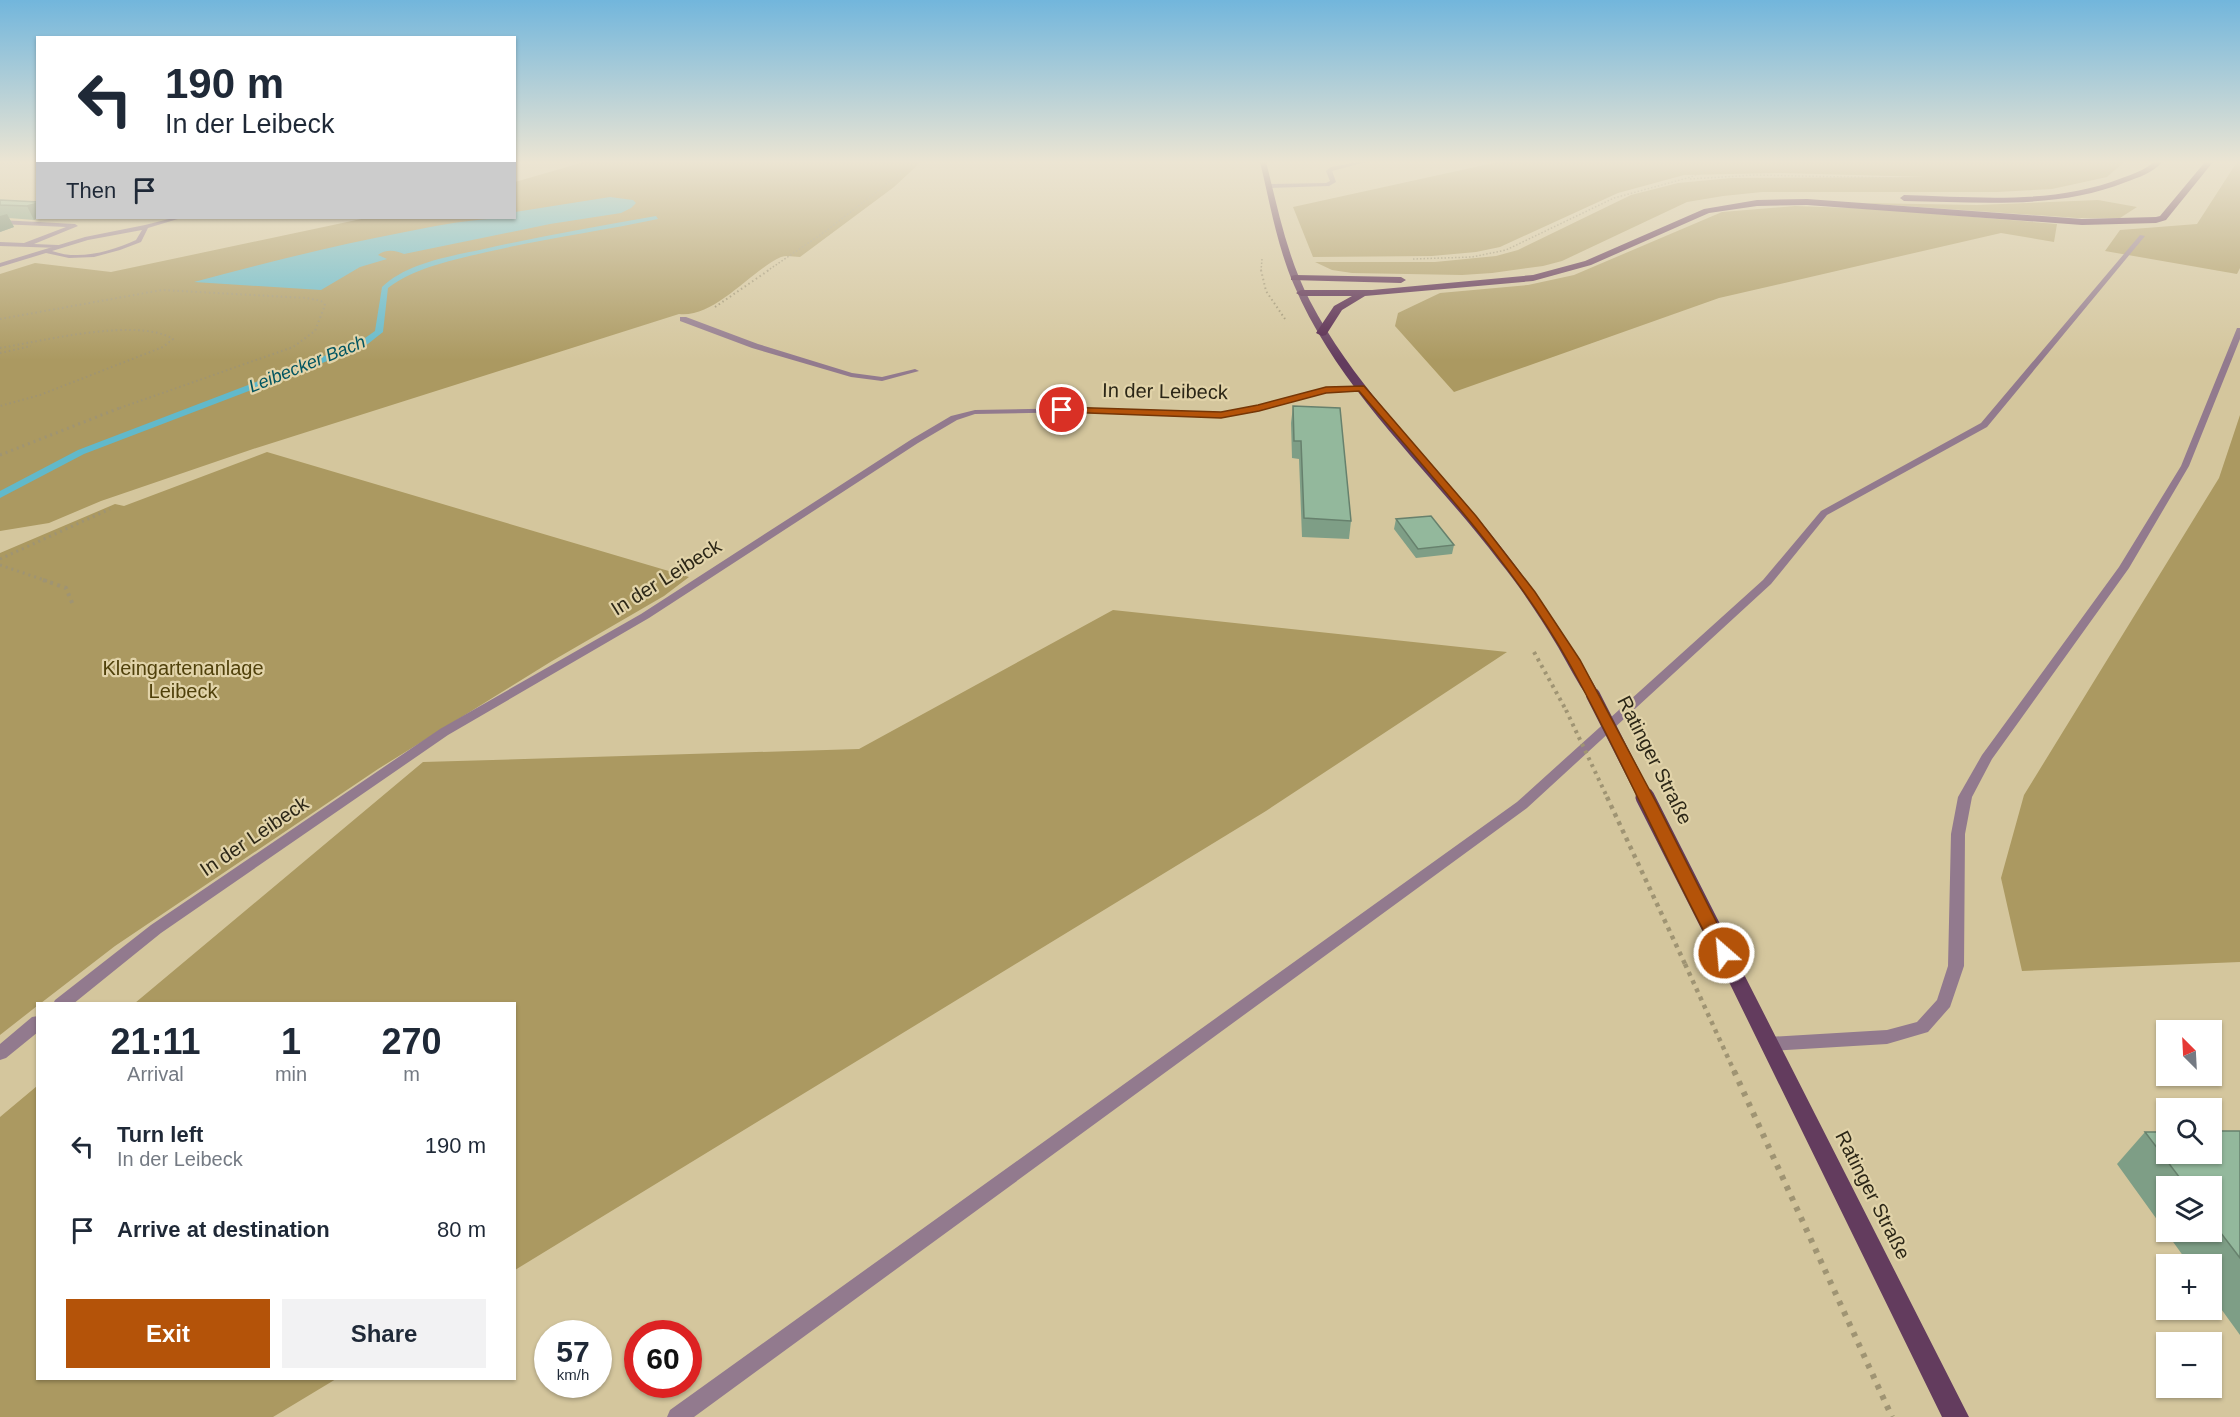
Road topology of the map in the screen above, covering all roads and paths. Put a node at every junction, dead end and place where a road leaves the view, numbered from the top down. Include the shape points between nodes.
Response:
1 (69, 228) edge
2 (140, 228) edge
3 (145, 228) edge
4 (830, 228) edge
5 (1280, 228) edge
6 (1551, 228) edge
7 (1653, 228) edge
8 (1666, 228) edge
9 (2142, 236) dead end
10 (0, 244) edge
11 (25, 245) junction
12 (58, 247) junction
13 (46, 251) junction
14 (1262, 259) dead end
15 (1288, 259) junction
16 (1409, 260) dead end
17 (0, 265) edge
18 (1295, 278) junction
19 (1301, 293) junction
20 (1372, 293) junction
21 (0, 319) edge
22 (683, 319) dead end
23 (692, 323) junction
24 (2240, 330) edge
25 (1322, 333) junction
26 (73, 336) junction
27 (0, 348) edge
28 (0, 353) edge
29 (915, 371) dead end
30 (1361, 388) junction
31 (0, 406) edge
32 (0, 455) edge
33 (110, 509) dead end
34 (0, 559) edge
35 (0, 566) edge
36 (73, 605) dead end
37 (1566, 710) dead end
38 (64, 1002) edge
39 (36, 1024) edge
40 (1769, 1044) junction
41 (0, 1053) edge
42 (677, 1417) edge
43 (1892, 1417) edge
44 (1956, 1417) edge

1 - 11 street
2 - 12 street
3 - 13 street via 139,241 108,251 67,256
4 - 23 path
5 - 15 main road, Ratinger Straße
6 - 16 path via 1506,250 1472,257
7 - 18 highway via 1568,264 1526,274 1449,280
8 - 20 highway via 1563,272 1491,284
9 - 42 street via 1984,425 1824,513 1767,582 1522,805
10 - 11 street
11 - 12 street
12 - 13 street
13 - 17 street
14 - 15 path
15 - 18 main road, Ratinger Straße
18 - 19 main road, Ratinger Straße
19 - 20 highway
19 - 25 main road, Ratinger Straße
20 - 25 highway via 1338,308
21 - 32 path via 162,290 307,298 325,305 321,324 312,336 293,347 82,421
22 - 23 street
23 - 29 street via 851,375 882,379
24 - 40 street via 2185,466 2124,568 1986,758 1965,797 1958,834 1956,966 1944,1003 1922,1027 1887,1037
25 - 30 main road, Ratinger Straße
26 - 27 path
26 - 28 path
26 - 31 path via 146,330 164,332 173,339 163,347
30 - 38 street, In der Leibeck via 1331,389 1221,415 996,410 975,412 946,423 645,616 444,732 156,929
30 - 40 main road, Ratinger Straße, bridge via 1473,518 1574,660
33 - 34 path
35 - 36 path via 66,588
37 - 43 path, bridge
39 - 41 street
40 - 44 main road, Ratinger Straße

